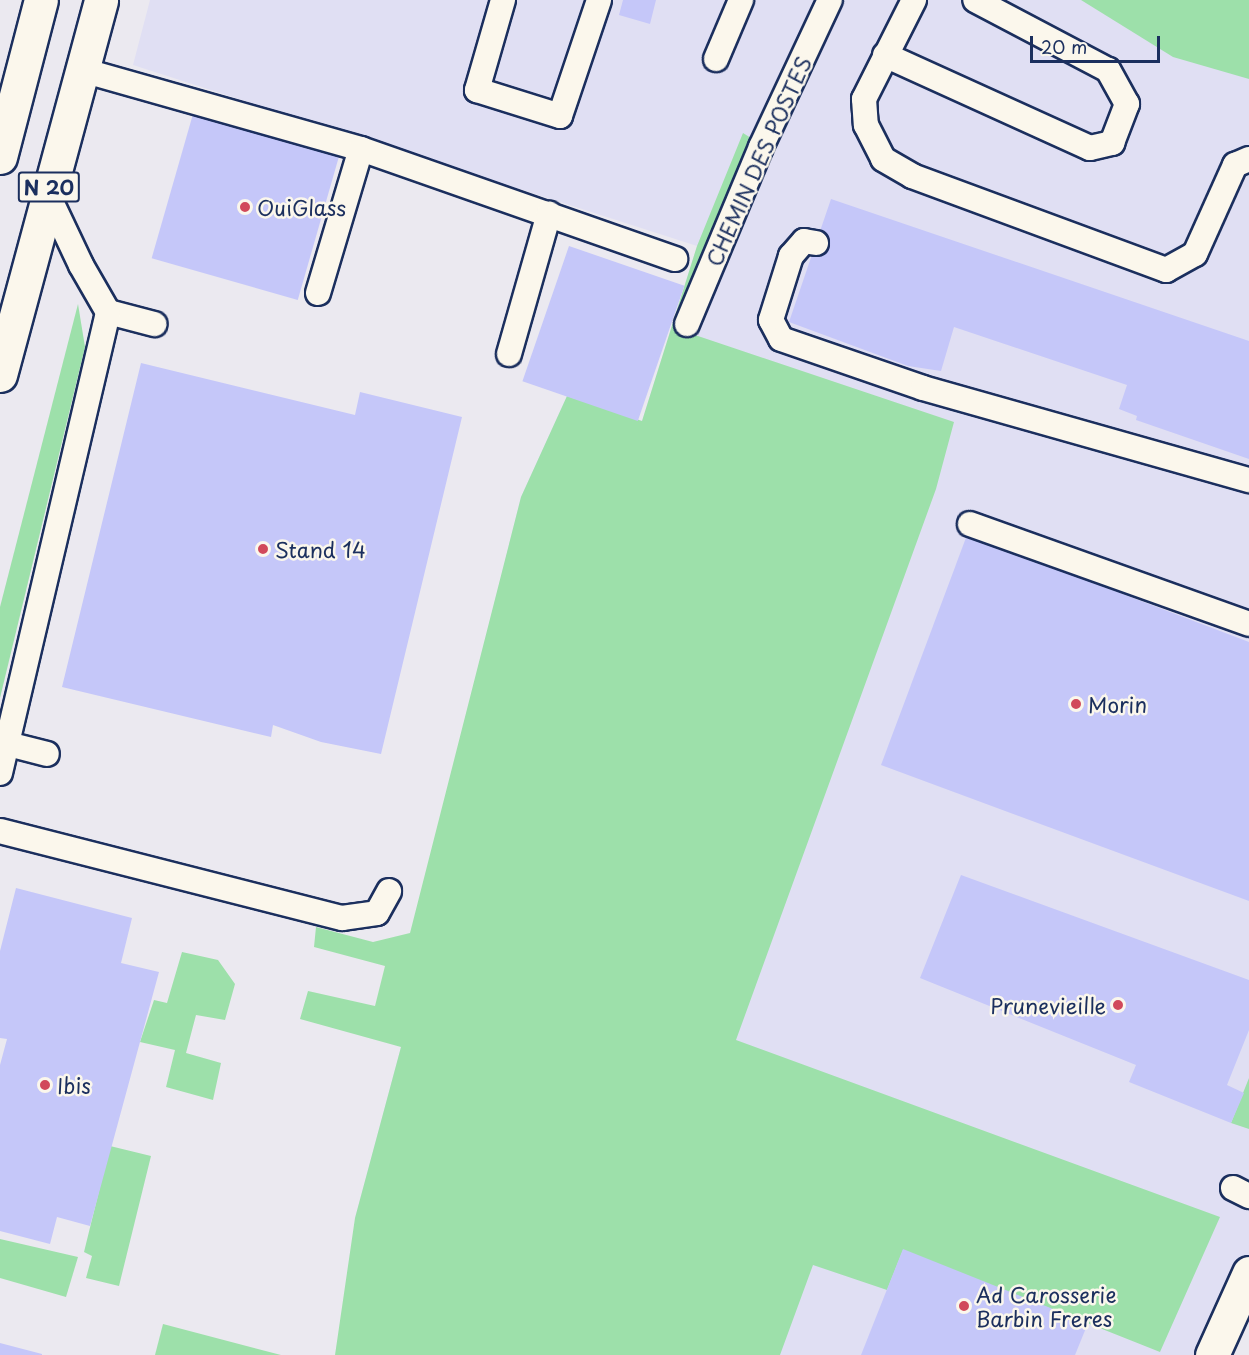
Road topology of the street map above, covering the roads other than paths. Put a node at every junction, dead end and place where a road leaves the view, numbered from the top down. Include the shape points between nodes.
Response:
1 (41, 0) edge
2 (101, 0) edge
3 (503, 0) edge
4 (599, 0) edge
5 (741, 0) edge
6 (830, 0) edge
7 (914, 0) edge
8 (975, 0) edge
9 (885, 55) junction
10 (717, 59) dead end
11 (81, 70) junction
12 (361, 148) junction
13 (0, 158) edge
14 (1249, 159) edge
15 (47, 193) junction
16 (549, 214) junction
17 (816, 243) dead end
18 (675, 259) dead end
19 (318, 293) dead end
20 (108, 312) junction
21 (154, 324) dead end
22 (687, 324) dead end
23 (509, 354) dead end
24 (0, 375) edge
25 (1249, 480) edge
26 (970, 524) dead end
27 (1249, 624) edge
28 (8, 744) junction
29 (47, 754) dead end
30 (0, 773) edge
31 (0, 831) edge
32 (389, 891) dead end
33 (1249, 1273) edge
34 (1212, 1355) edge

1 - 13 main road, N 20
2 - 11 main road, N 20
3 - 4 lane via 477,90 560,116
5 - 10 lane
6 - 22 lane, CHEMIN DES POSTES via 761,147
7 - 9 lane
8 - 9 lane via 1108,70 1127,104 1112,144 1090,148
9 - 14 lane via 864,99 866,125 883,159 912,176 1166,270 1196,254 1235,165
11 - 12 lane
11 - 15 main road, N 20
12 - 16 lane
12 - 19 lane
15 - 20 lane
15 - 24 main road, N 20
16 - 18 lane
16 - 23 lane
17 - 25 lane via 804,241 791,256 771,320 781,339 923,388
20 - 21 lane
20 - 28 lane
26 - 27 lane
28 - 29 lane
28 - 30 lane
31 - 32 lane via 342,918 377,913
33 - 34 main road

